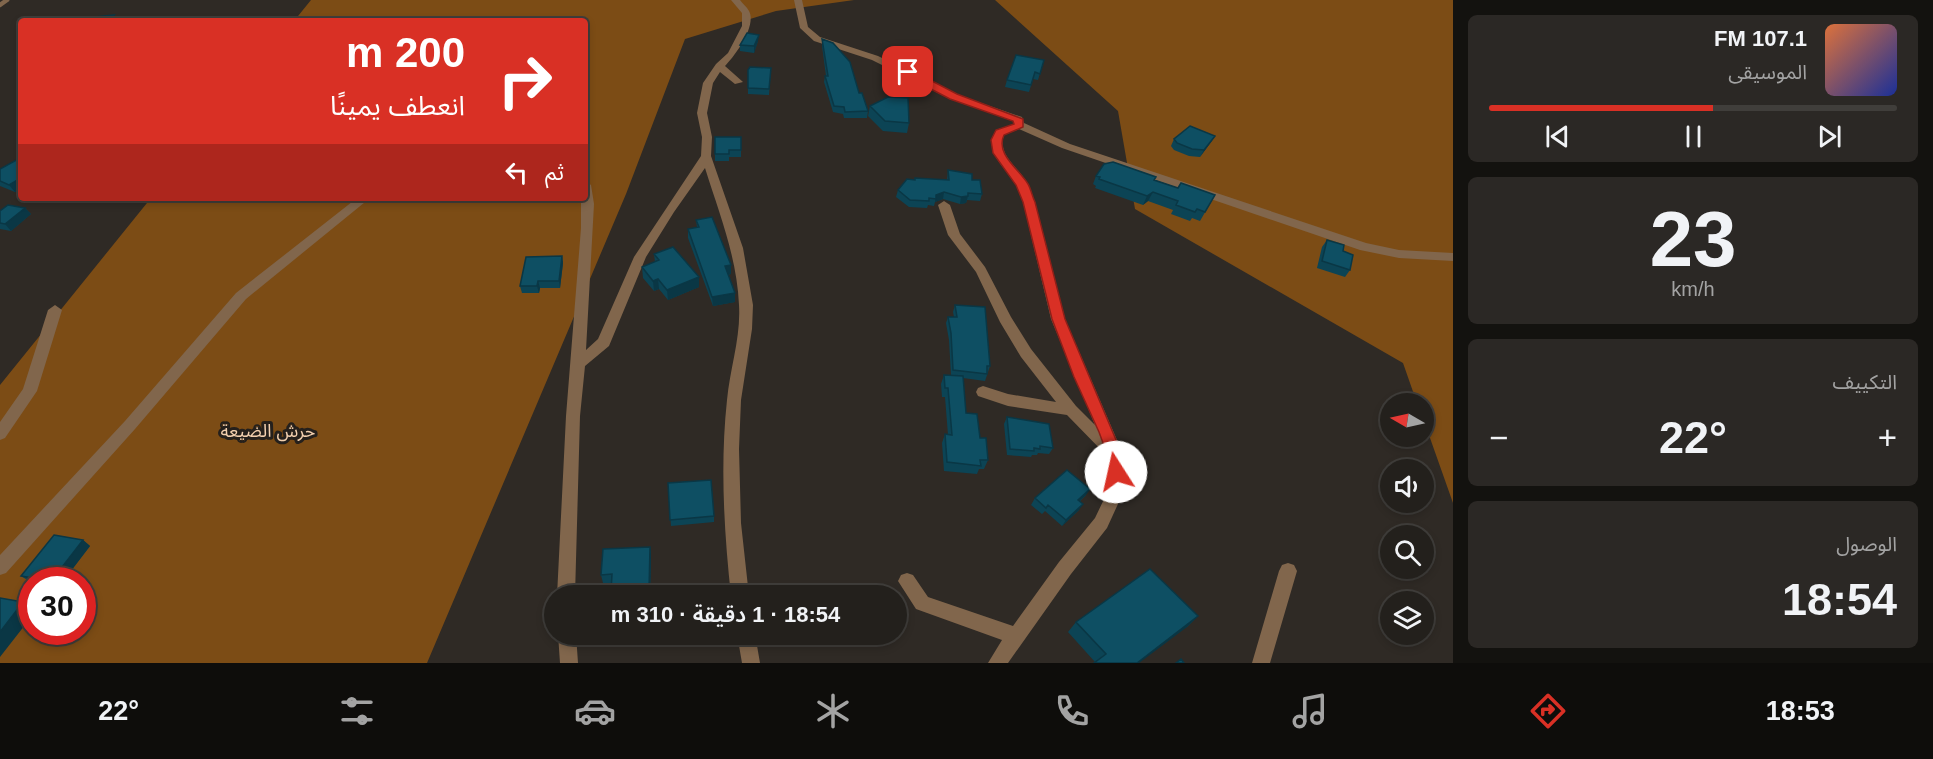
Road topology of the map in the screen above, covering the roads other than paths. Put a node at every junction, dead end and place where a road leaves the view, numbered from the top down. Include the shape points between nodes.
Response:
1 (7, 0) edge
2 (735, 0) edge
3 (798, 0) edge
4 (0, 5) edge
5 (719, 66) junction
6 (738, 82) dead end
7 (1019, 125) junction
8 (705, 156) junction
9 (360, 201) edge
10 (588, 201) edge
11 (944, 205) dead end
12 (1453, 257) edge
13 (55, 310) dead end
14 (578, 364) junction
15 (983, 392) dead end
16 (1071, 410) junction
17 (0, 434) edge
18 (1114, 454) junction
19 (0, 567) edge
20 (1288, 571) dead end
21 (907, 581) dead end
22 (566, 585) edge
23 (739, 585) edge
24 (1016, 636) junction
25 (568, 645) edge
26 (748, 645) edge
27 (569, 663) edge
28 (751, 663) edge
29 (997, 663) edge
30 (1261, 663) edge

1 - 4 lane
2 - 5 street via 746,13 746,26 732,54
3 - 7 street via 804,28 817,39 875,58 954,97 1017,119
5 - 6 street
5 - 8 street via 708,83 702,112 707,138
7 - 12 street via 1086,153 1364,247 1399,254
7 - 18 street via 1000,133 996,140 998,153 1022,184 1029,202 1058,319
8 - 14 street via 640,257 604,342
8 - 23 street via 740,257 746,305 745,341 736,375 731,463
9 - 19 street via 241,296
10 - 14 street
11 - 16 street via 954,235 981,270 1026,353
13 - 17 street via 30,391
14 - 22 street via 571,438
15 - 16 street
16 - 18 street
18 - 24 street via 1115,493 1101,523
20 - 30 street
21 - 24 street via 922,603
24 - 29 street
25 - 27 street
26 - 28 street

